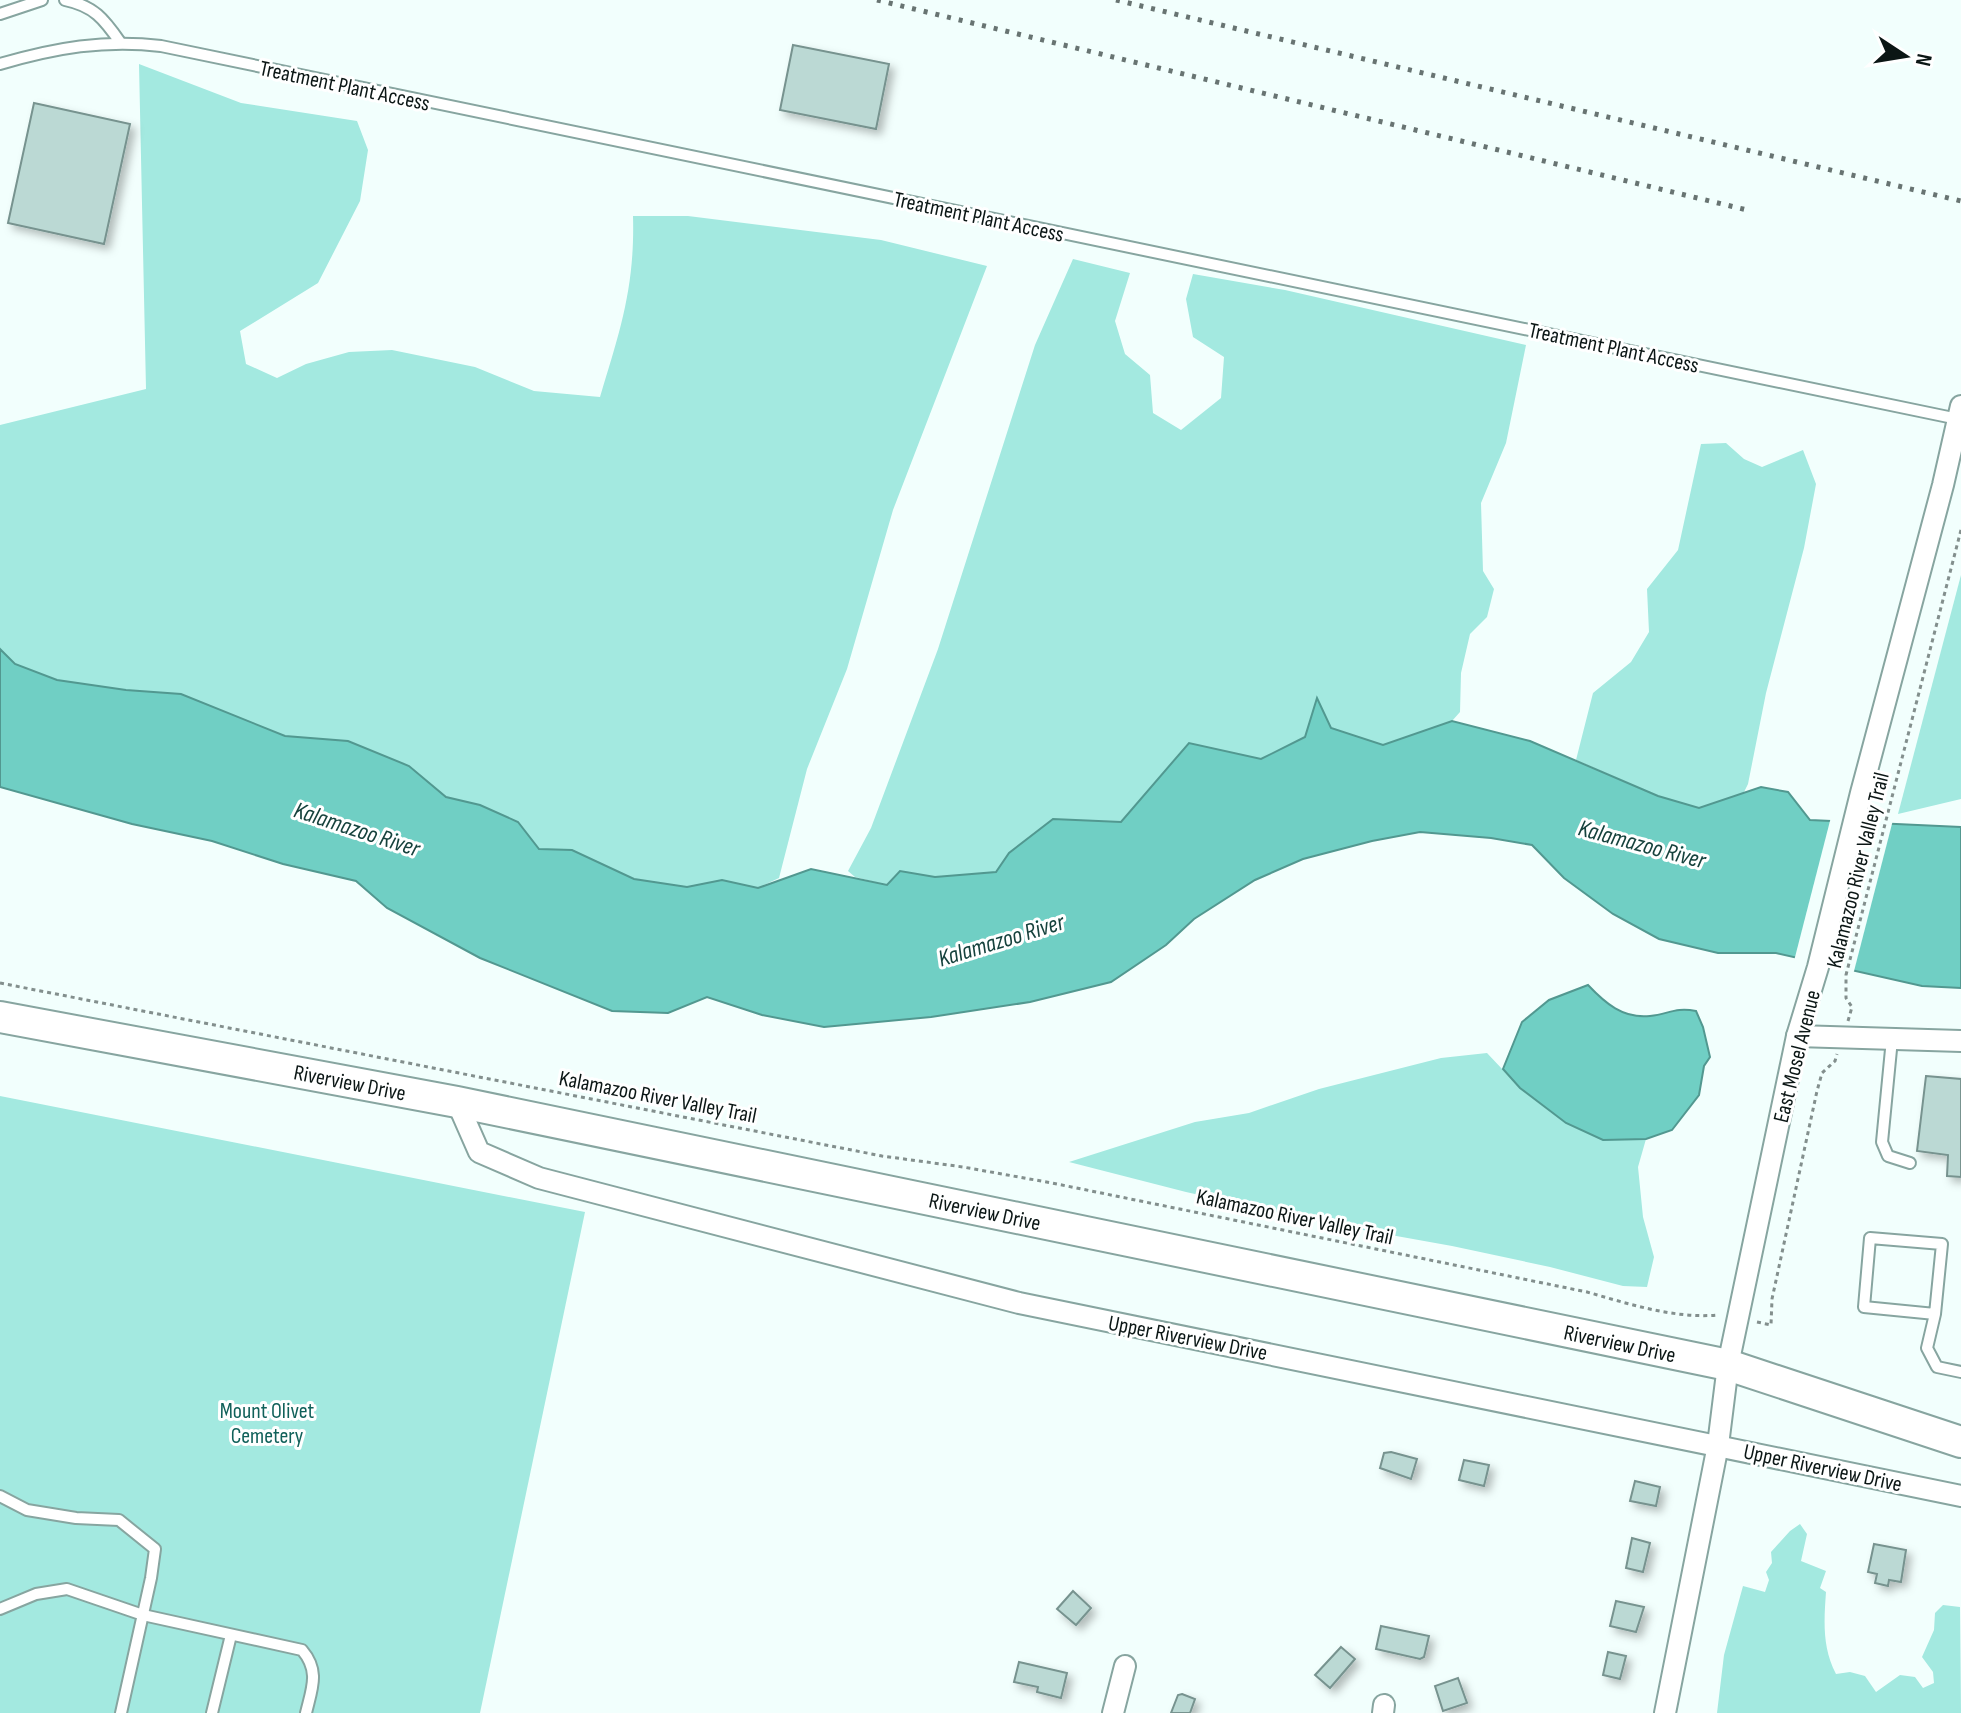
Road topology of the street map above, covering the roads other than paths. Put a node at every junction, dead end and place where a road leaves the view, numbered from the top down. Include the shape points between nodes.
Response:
1 (42, 0) edge
2 (65, 0) edge
3 (0, 14) edge
4 (120, 42) junction
5 (0, 64) edge
6 (1960, 413) edge
7 (0, 1017) edge
8 (1797, 1036) junction
9 (1892, 1039) junction
10 (1961, 1041) edge
11 (457, 1102) junction
12 (1910, 1163) dead end
13 (1935, 1314) junction
14 (1728, 1365) junction
15 (1961, 1372) edge
16 (1961, 1442) edge
17 (1718, 1445) junction
18 (0, 1496) edge
19 (1961, 1496) edge
20 (0, 1609) edge
21 (143, 1615) junction
22 (231, 1635) junction
23 (1125, 1666) dead end
24 (121, 1713) edge
25 (212, 1713) edge
26 (306, 1713) edge
27 (1113, 1713) edge
28 (1665, 1713) edge

1 - 3 lane
2 - 4 lane via 101,15
4 - 5 lane, Treatment Plant Access via 60,48
4 - 6 lane, Treatment Plant Access via 161,46
6 - 8 street, East Mosel Avenue
7 - 11 street, Riverview Drive
8 - 9 street
8 - 14 street, East Mosel Avenue
9 - 10 street
9 - 12 lane via 1882,1142 1888,1156
11 - 14 street, Riverview Drive
11 - 17 street, Upper Riverview Drive via 479,1152 539,1178 1019,1303
13 - 13 lane via 1942,1244 1870,1238 1864,1307
13 - 15 lane via 1927,1348 1937,1367
14 - 16 street, Riverview Drive
14 - 17 street, East Mosel Avenue
17 - 19 street, Upper Riverview Drive
17 - 28 street, East Mosel Avenue
18 - 21 lane via 27,1510 119,1520 155,1549
20 - 21 lane via 36,1594 67,1589
21 - 22 lane
21 - 24 lane
22 - 25 lane
22 - 26 lane via 302,1650 314,1677
23 - 27 street

